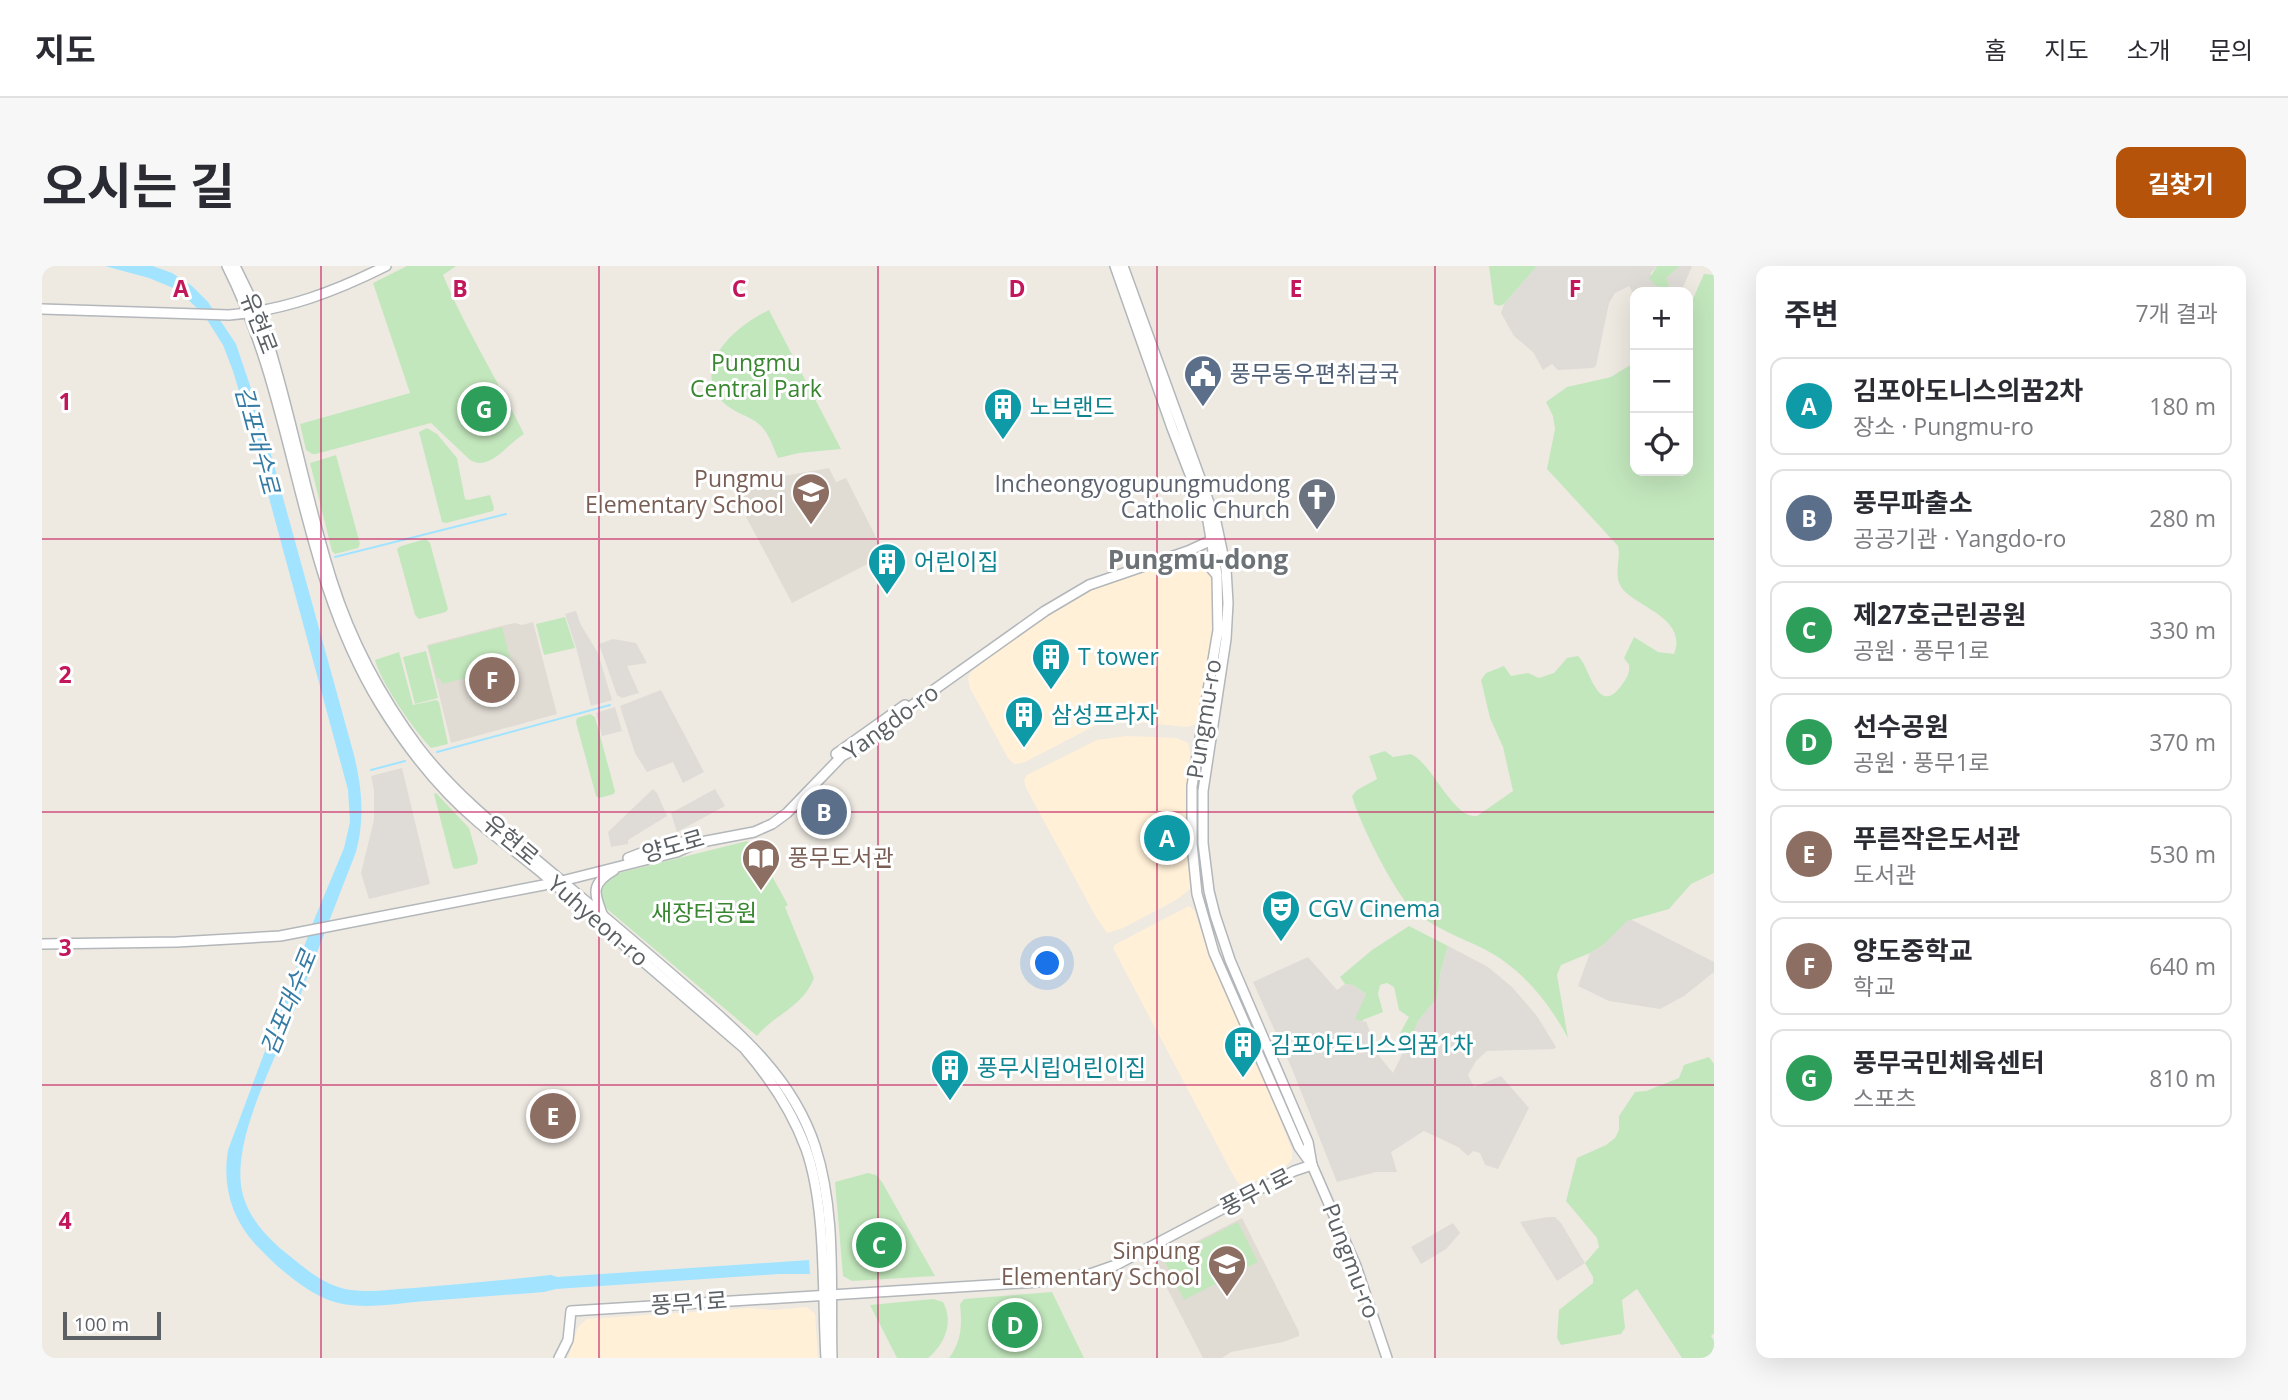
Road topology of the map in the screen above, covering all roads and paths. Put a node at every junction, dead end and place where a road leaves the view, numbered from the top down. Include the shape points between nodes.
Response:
1 (227, 266) edge
2 (235, 266) edge
3 (376, 266) edge
4 (386, 266) edge
5 (1115, 266) edge
6 (1123, 266) edge
7 (42, 309) edge
8 (254, 312) junction
9 (1215, 536) junction
10 (1177, 554) junction
11 (1217, 575) junction
12 (624, 864) junction
13 (555, 880) junction
14 (604, 917) junction
15 (42, 942) edge
16 (1312, 1165) junction
17 (826, 1296) junction
18 (561, 1358) edge
19 (826, 1358) edge
20 (832, 1358) edge
21 (1387, 1358) edge

1 - 8 street, Yuhyeon-ro
2 - 8 street, 유현로
3 - 8 street
4 - 8 street via 307,300
5 - 9 street, Pungmu-ro
6 - 9 street, Pungmu-ro
7 - 8 street
8 - 13 street, Yuhyeon-ro via 323,579 367,681 405,742 438,783 479,823
9 - 10 street, Yangdo-ro
9 - 11 street, Pungmu-ro
9 - 13 street, 양도로 via 1088,581 1043,607 839,751 800,795 769,821 649,850
9 - 16 street, Pungmu-ro via 1226,569 1228,611 1203,791 1208,881 1223,940 1308,1142
10 - 11 street via 1203,559
10 - 12 street, Yangdo-ro via 1089,584 1045,611 842,756 772,824
11 - 16 street, Pungmu-ro via 1217,630 1192,786 1197,894 1214,953 1299,1147
12 - 13 street, Yangdo-ro
12 - 14 street via 605,875 596,887
13 - 14 street, 유현로
13 - 15 street, 양도로 via 306,929 246,936
13 - 17 street, Yuhyeon-ro via 567,897 744,1048 779,1094 812,1173
14 - 17 street, 유현로 via 748,1041 791,1095 809,1130 825,1192 830,1244
16 - 17 street, 풍무1로 via 1136,1259 1091,1277 1050,1284
16 - 21 street, Pungmu-ro via 1356,1266
17 - 18 street, 풍무1로 via 572,1311 572,1340
17 - 19 street, Yuhyeon-ro
17 - 20 street, 유현로

